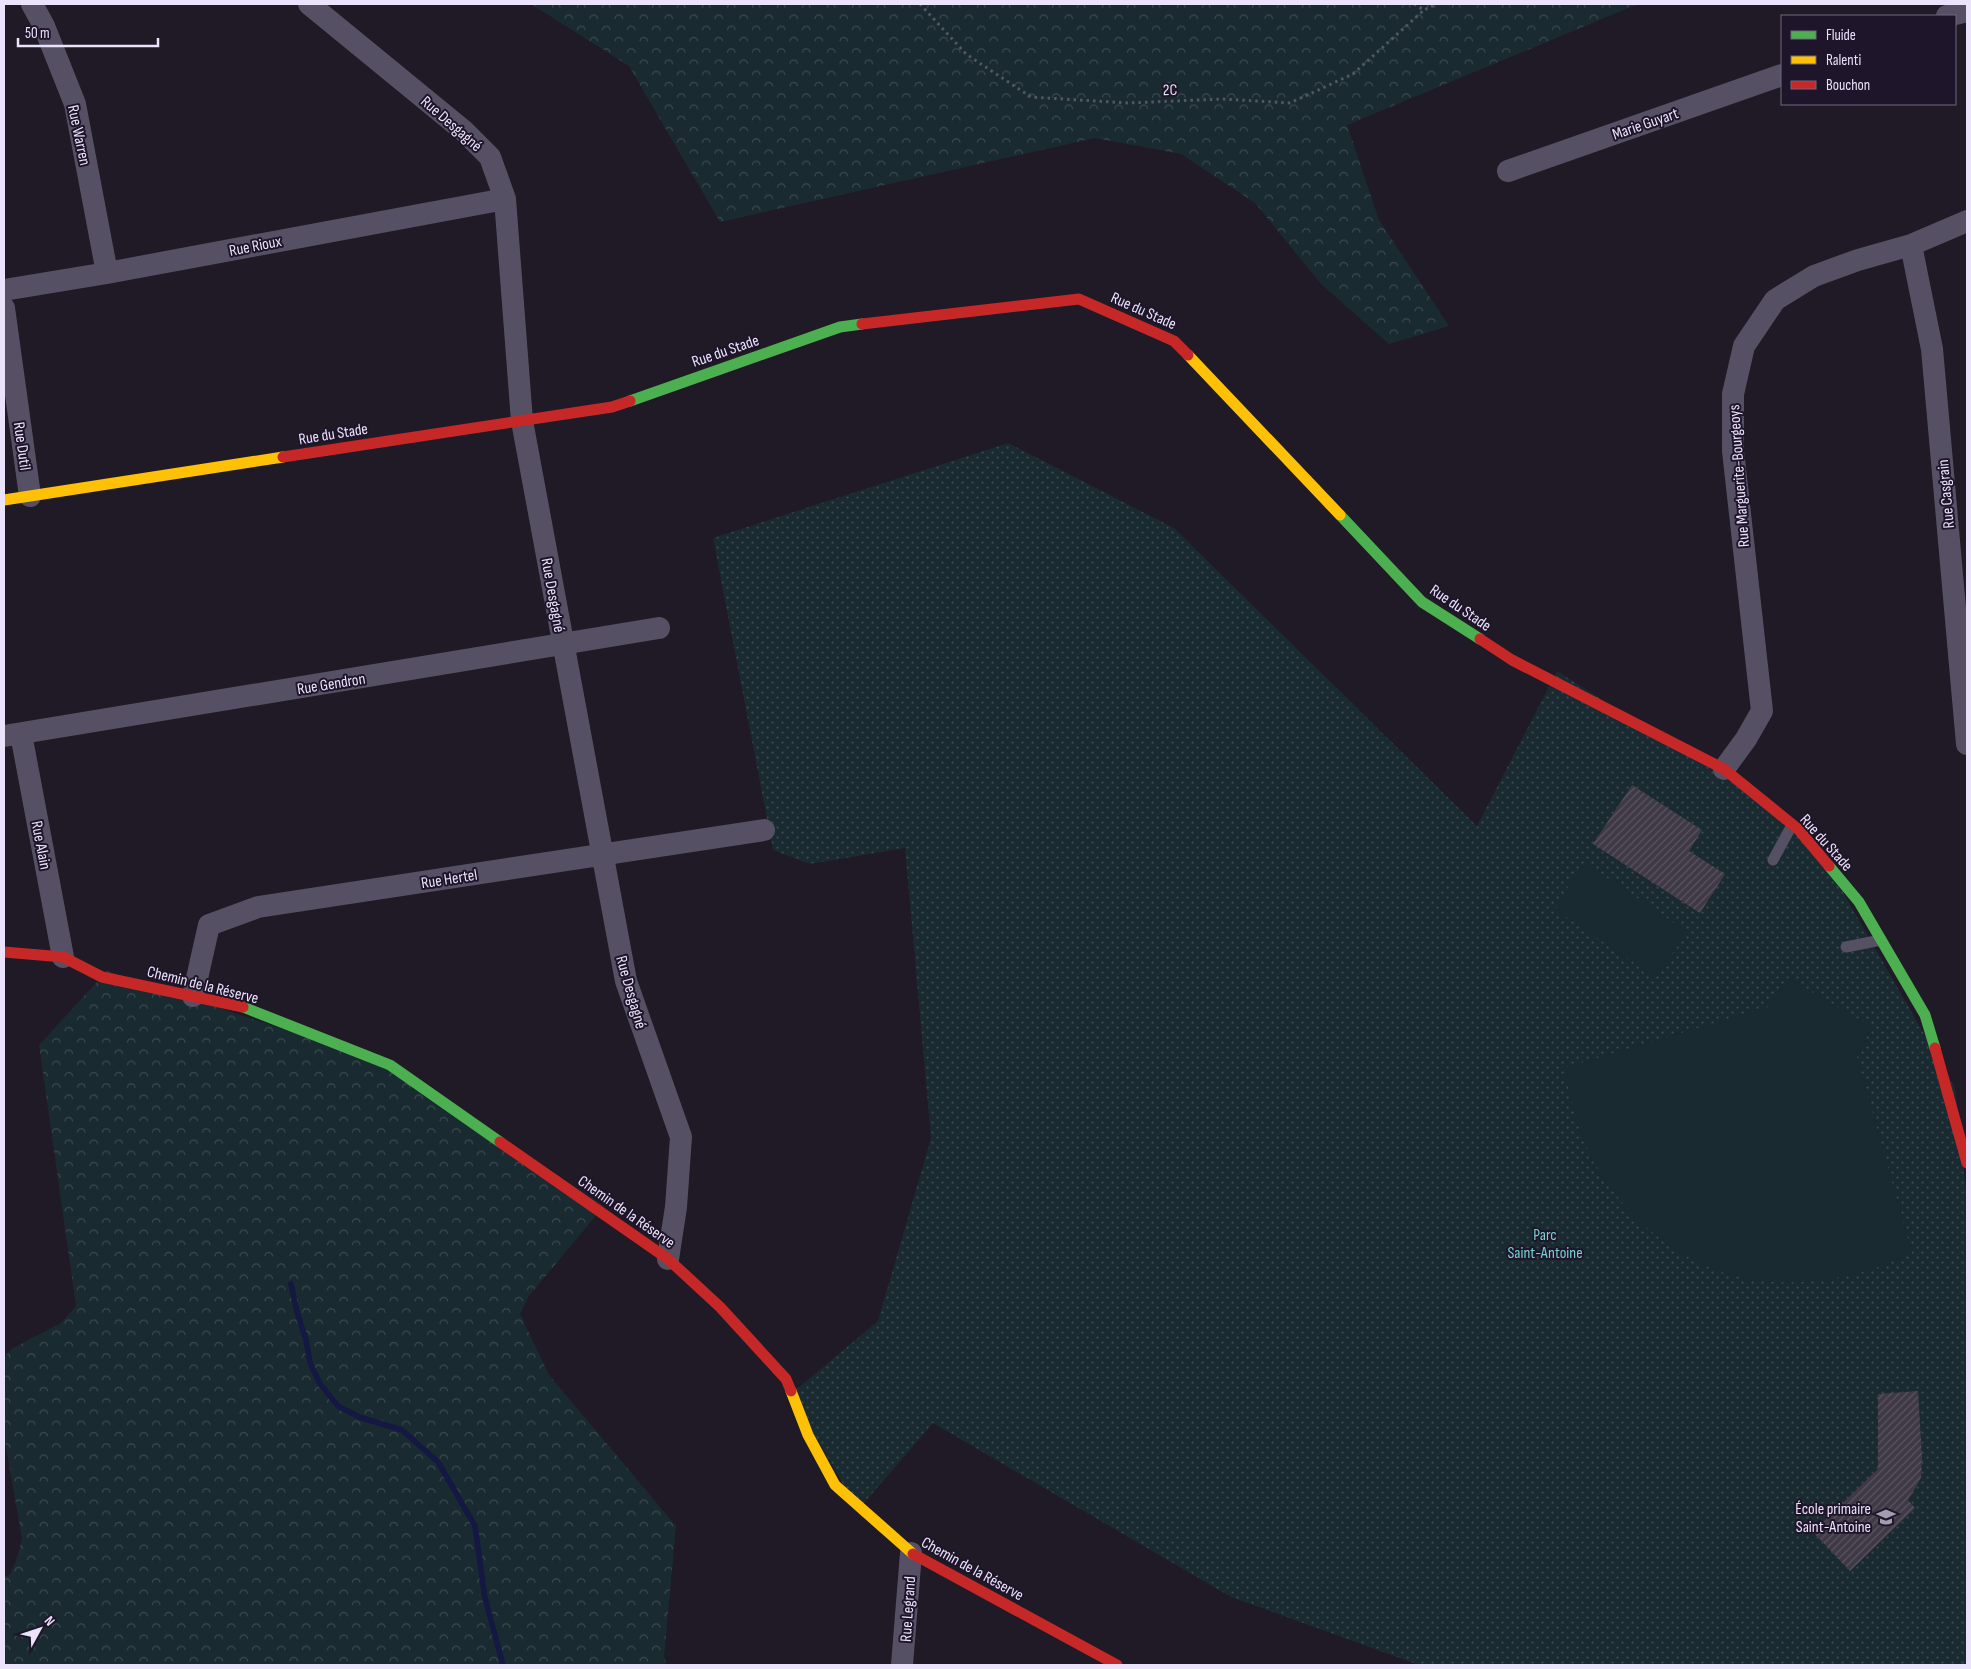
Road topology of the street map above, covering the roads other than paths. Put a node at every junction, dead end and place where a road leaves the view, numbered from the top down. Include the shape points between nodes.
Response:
1 (32, 4) edge
2 (309, 4) edge
3 (1967, 10) edge
4 (1951, 15) edge
5 (1781, 75) edge
6 (1508, 171) dead end
7 (505, 198) junction
8 (1967, 221) edge
9 (1911, 245) junction
10 (108, 273) junction
11 (4, 290) edge
12 (4, 308) edge
13 (522, 421) junction
14 (30, 496) junction
15 (4, 500) edge
16 (659, 628) dead end
17 (563, 644) junction
18 (12, 735) edge
19 (1967, 744) edge
20 (1724, 769) junction
21 (1792, 825) junction
22 (764, 830) dead end
23 (602, 854) junction
24 (1773, 860) dead end
25 (1881, 940) junction
26 (1846, 948) dead end
27 (4, 952) edge
28 (63, 957) junction
29 (193, 996) junction
30 (1967, 1163) edge
31 (668, 1259) junction
32 (911, 1553) junction
33 (902, 1665) edge
34 (1117, 1665) edge

1 - 10 street, Rue Warren via 75,104
2 - 7 street, Rue Desgagné via 464,131 490,157
3 - 4 street
5 - 6 street, Marie Guyart
7 - 10 street, Rue Rioux
7 - 13 street, Rue Desgagné
8 - 9 street, Rue Marguerite-Bourgeoys
9 - 19 street, Rue Casgrain via 1932,349
9 - 20 street, Rue Marguerite-Bourgeoys via 1814,276 1775,300 1744,346 1733,394 1734,451 1762,711
10 - 11 street, Rue Rioux
12 - 14 street, Rue Dutil
13 - 14 street, Rue du Stade
13 - 17 street, Rue Desgagné
13 - 20 street, Rue du Stade via 612,407 840,327 1079,299 1174,341 1422,602 1512,660
14 - 15 street, Rue du Stade
16 - 17 street, Rue Gendron
17 - 18 street, Rue Gendron
17 - 23 street, Rue Desgagné
18 - 28 street, Rue Alain
20 - 21 street, Rue du Stade
21 - 24 lane
21 - 25 street, Rue du Stade via 1859,902
22 - 23 street, Rue Hertel
23 - 29 street, Rue Hertel via 258,907 209,925
23 - 31 street, Rue Desgagné via 626,981 681,1137
25 - 26 lane
25 - 30 street, Rue du Stade via 1925,1015
27 - 28 street, Chemin de la Réserve
28 - 29 street, Chemin de la Réserve via 102,977
29 - 31 street, Chemin de la Réserve via 243,1007 390,1065
31 - 32 street, Chemin de la Réserve via 720,1307 786,1379 808,1435 835,1485
32 - 33 street, Rue Legrand
32 - 34 street, Chemin de la Réserve

